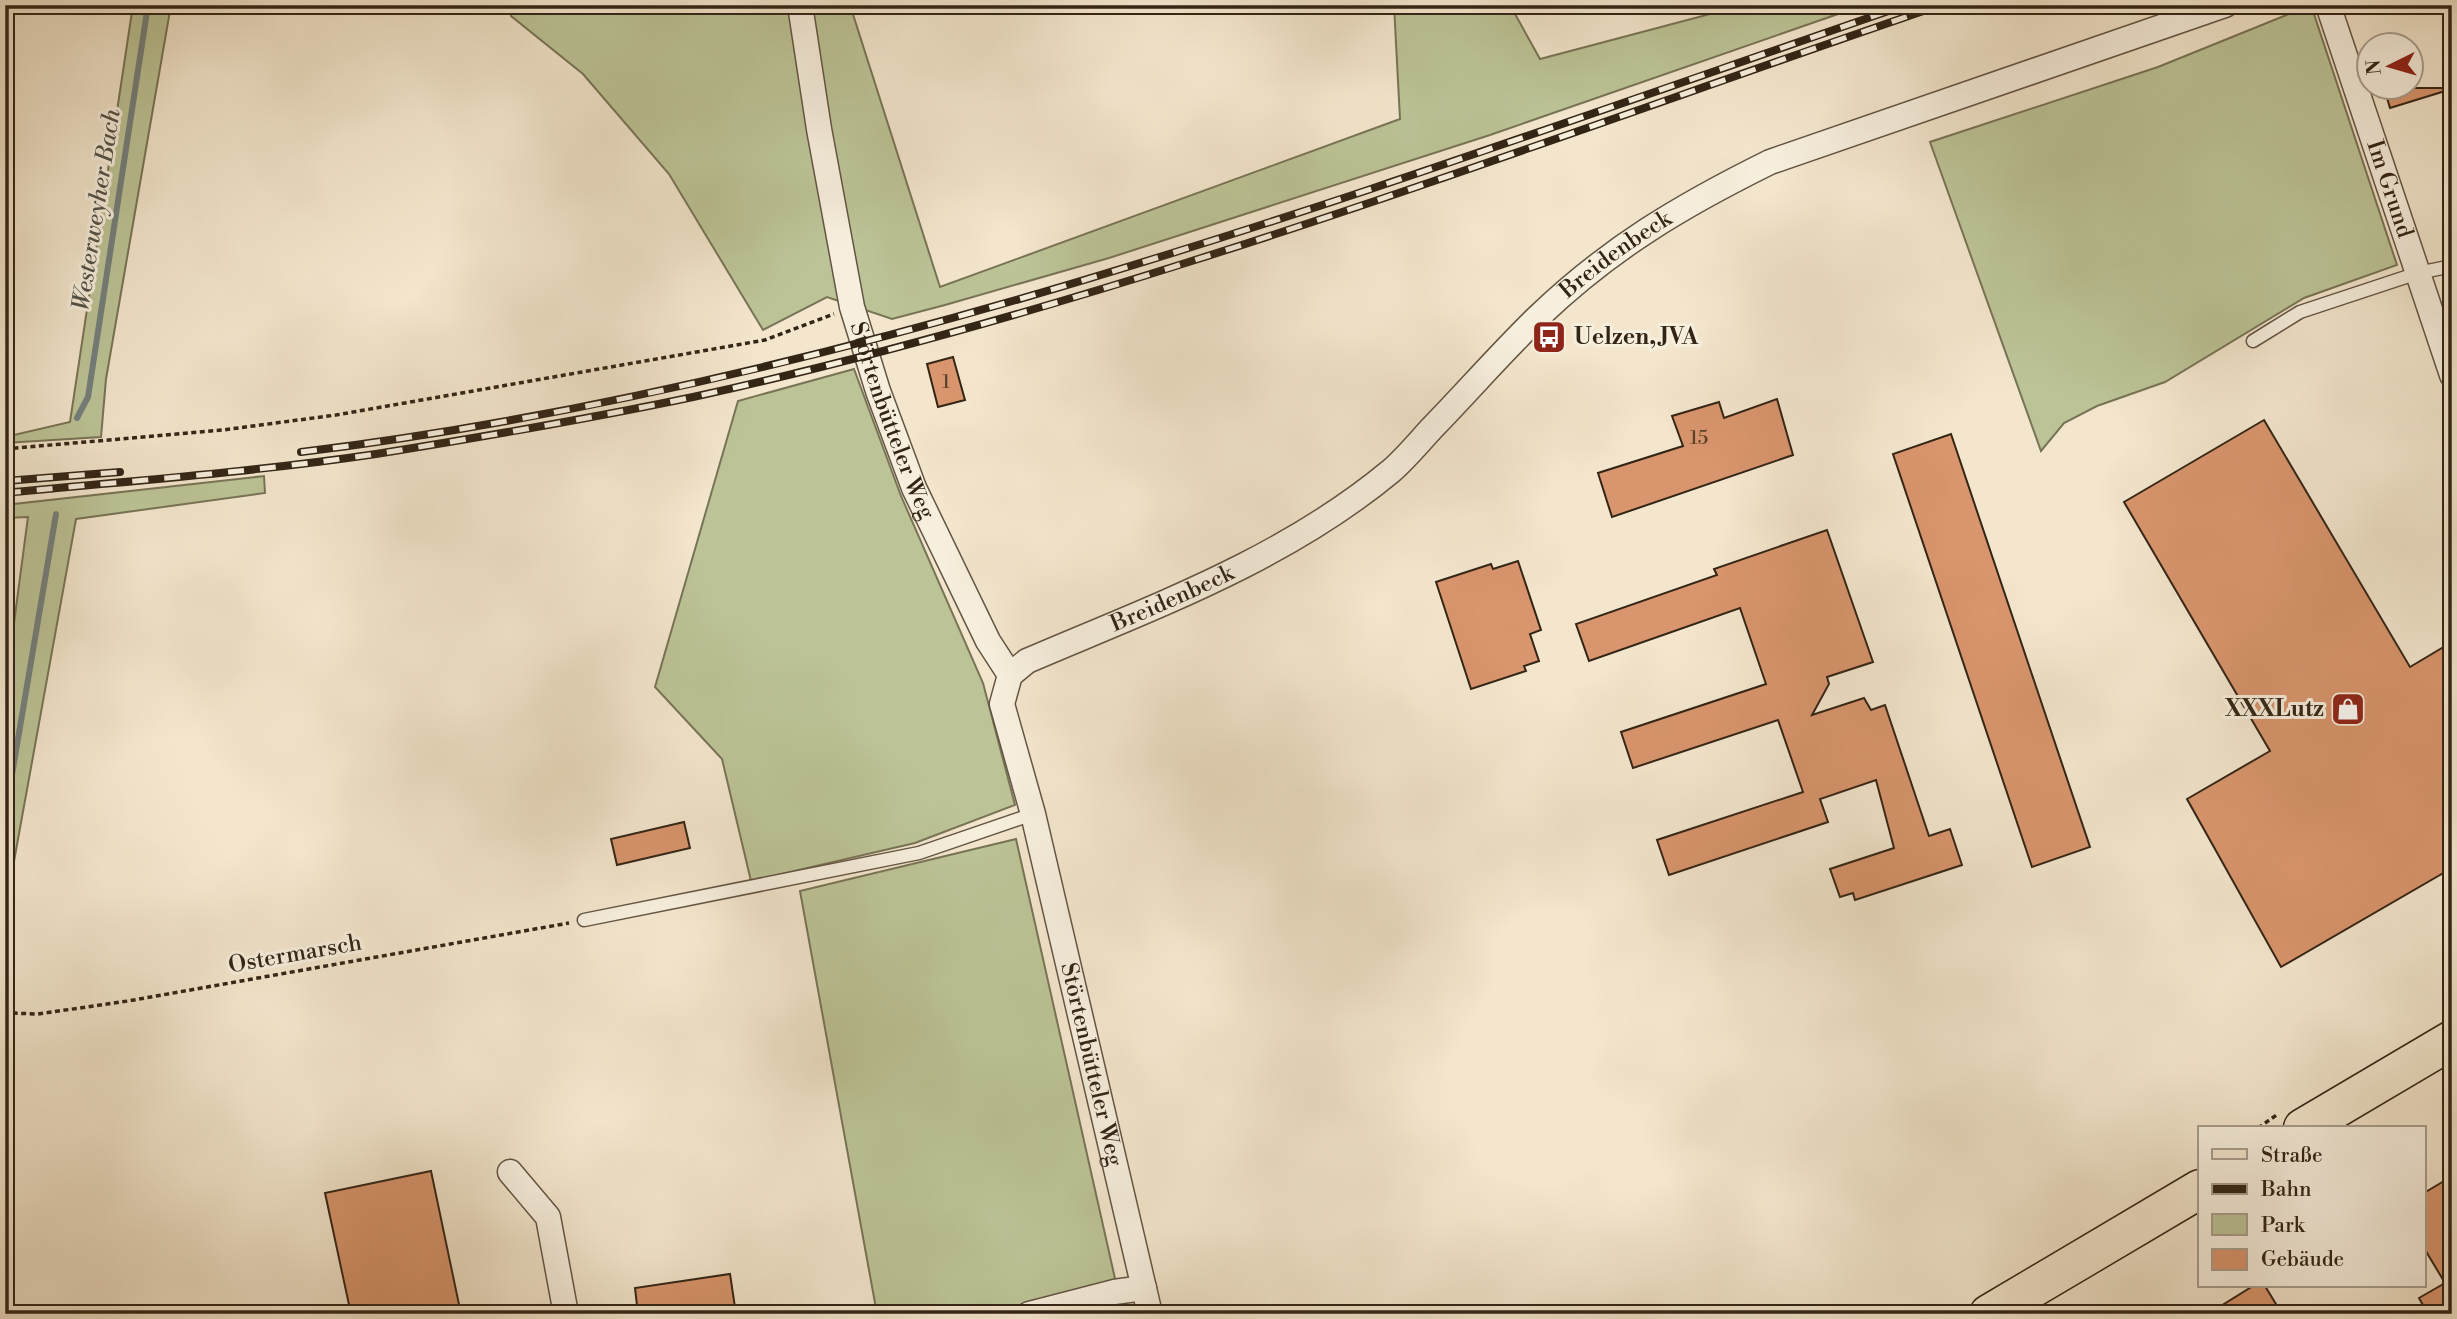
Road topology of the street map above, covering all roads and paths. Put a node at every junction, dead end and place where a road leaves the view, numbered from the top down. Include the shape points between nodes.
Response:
1 (800, 5) edge
2 (2225, 5) edge
3 (2328, 5) edge
4 (2452, 266) edge
5 (2418, 273) junction
6 (852, 307) junction
7 (2253, 341) dead end
8 (2452, 375) edge
9 (5, 449) edge
10 (1010, 675) junction
11 (1032, 814) junction
12 (584, 920) joint
13 (5, 1010) edge
14 (10, 1013) junction
15 (5, 1022) edge
16 (2452, 1040) edge
17 (2306, 1126) edge
18 (510, 1172) dead end
19 (2198, 1190) edge
20 (1144, 1288) junction
21 (566, 1314) edge
22 (1030, 1314) edge
23 (1150, 1314) edge
24 (1989, 1314) edge

1 - 6 street, Störtenbütteler Weg
2 - 10 street, Breidenbeck via 1770,162 1709,192 1601,261 1537,318 1392,470 1302,535 1241,569 1027,661
3 - 5 street, Im Grund
4 - 5 lane
5 - 7 lane via 2300,312
5 - 8 street, Im Grund
6 - 9 path via 765,340 337,415
6 - 10 street, Störtenbütteler Weg via 914,488 988,641
10 - 11 street, Störtenbütteler Weg via 1002,704
11 - 12 lane via 919,853
11 - 20 street, Störtenbütteler Weg
12 - 14 path, Ostermarsch via 128,1000 38,1014
13 - 14 path
14 - 15 path
16 - 17 main road
18 - 21 street via 548,1217
19 - 24 main road
20 - 22 street
20 - 23 street, Störtenbütteler Weg

